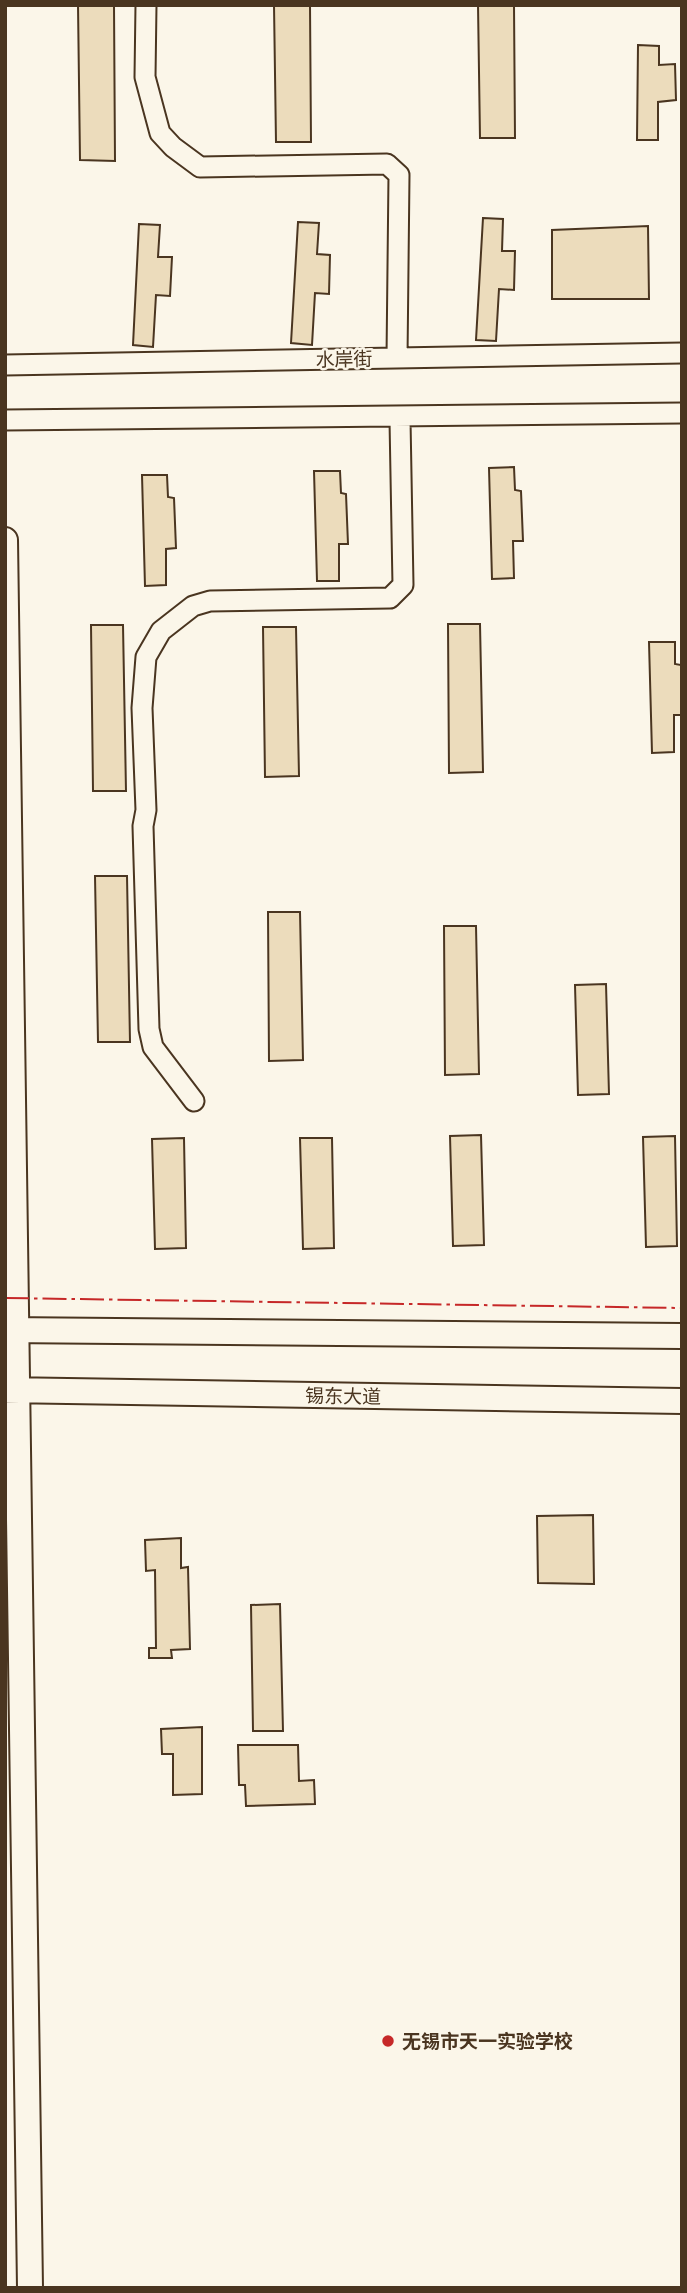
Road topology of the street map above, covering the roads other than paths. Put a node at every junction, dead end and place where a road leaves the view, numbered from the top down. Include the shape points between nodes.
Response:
1 (146, 5) edge
2 (682, 353) edge
3 (397, 358) junction
4 (5, 365) edge
5 (682, 413) edge
6 (398, 416) junction
7 (5, 419) edge
8 (5, 540) edge
9 (194, 1101) dead end
10 (11, 1330) edge
11 (682, 1336) edge
12 (10, 1390) edge
13 (682, 1401) edge
14 (30, 2288) edge

1 - 3 street via 145,77 160,133 200,167 387,164 398,175
2 - 3 street, 水岸街
3 - 4 street, 水岸街
5 - 6 street
6 - 7 street
6 - 9 street via 403,585 390,598 210,601 193,606 161,631 146,657 142,708 149,1029 153,1047
8 - 10 main road
10 - 11 main road
10 - 12 main road
12 - 13 main road, 锡东大道
12 - 14 main road

